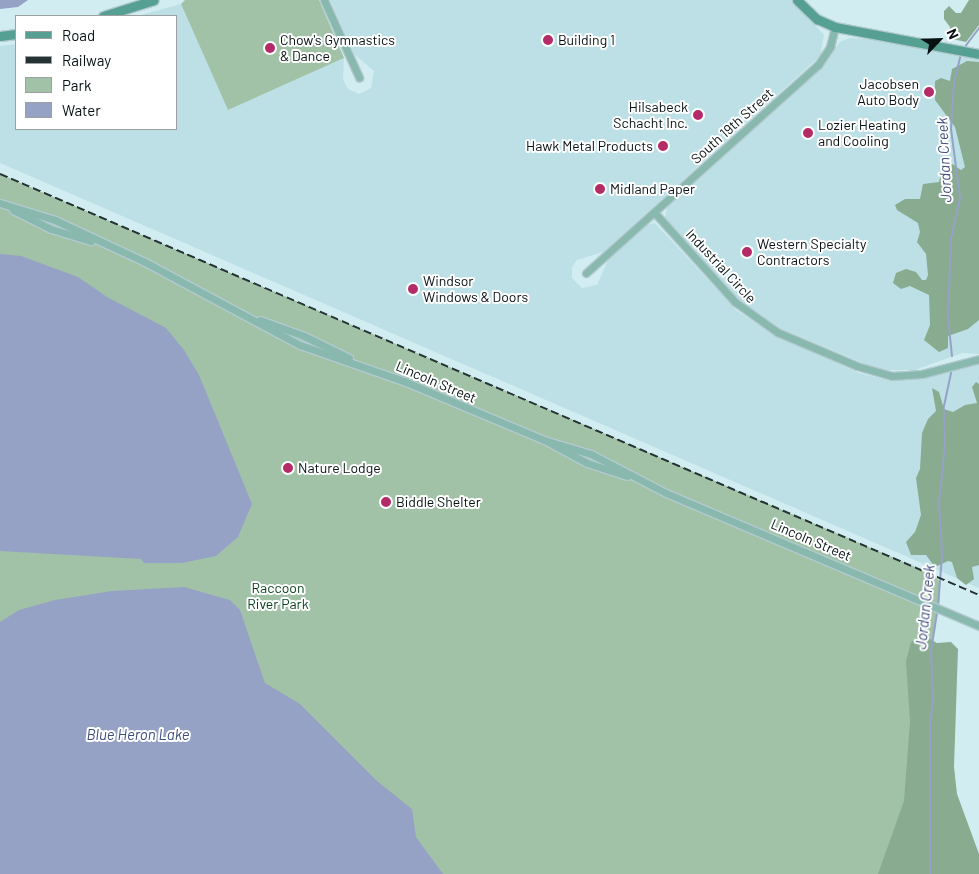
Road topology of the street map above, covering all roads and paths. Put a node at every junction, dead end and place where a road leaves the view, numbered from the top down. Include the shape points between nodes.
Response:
1 (154, 0) edge
2 (324, 0) edge
3 (797, 0) edge
4 (106, 15) edge
5 (835, 27) junction
6 (15, 34) edge
7 (0, 36) edge
8 (978, 53) edge
9 (359, 77) dead end
10 (0, 204) edge
11 (654, 212) junction
12 (586, 273) dead end
13 (979, 359) edge
14 (979, 626) edge

1 - 4 street
2 - 9 street
3 - 5 street via 817,20
5 - 8 street
5 - 11 street, South 19th Street via 830,47 818,65
6 - 7 street
10 - 14 street, Lincoln Street via 55,220 300,345 373,370 544,440 591,454 632,477 890,587 928,607
11 - 12 street, South 19th Street
11 - 13 street, Industrial Circle via 748,314 776,332 857,366 892,376 910,376

